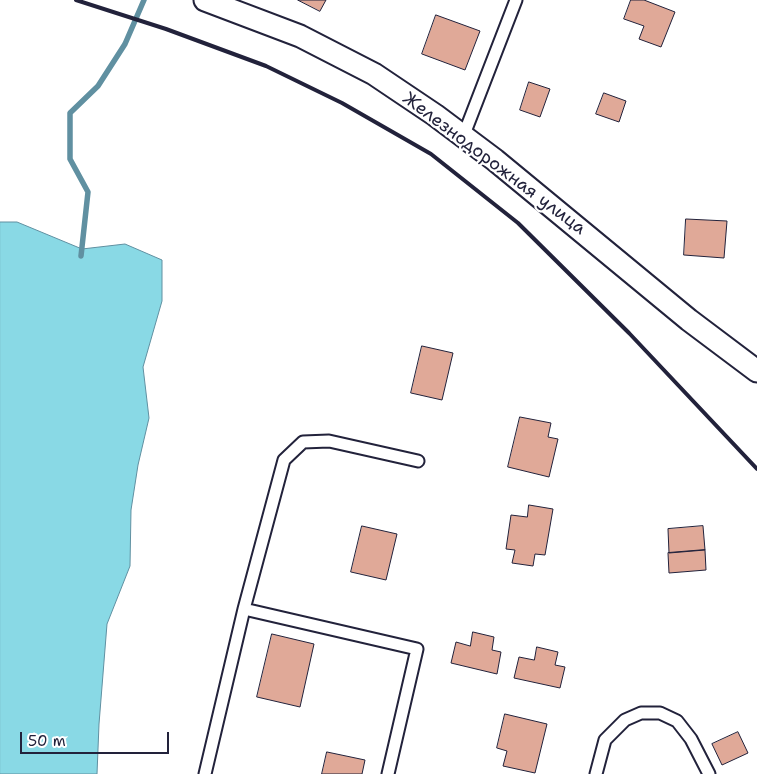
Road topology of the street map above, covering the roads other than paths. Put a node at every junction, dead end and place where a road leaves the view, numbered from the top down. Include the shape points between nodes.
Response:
1 (205, 0) edge
2 (516, 0) edge
3 (463, 137) junction
4 (757, 371) edge
5 (418, 461) dead end
6 (244, 609) junction
7 (205, 774) edge
8 (388, 774) edge
9 (596, 774) edge
10 (709, 774) edge

1 - 3 street, Железнодорожная улица via 300,36 374,74
2 - 3 lane
3 - 4 street, Железнодорожная улица via 511,172 689,320
5 - 6 lane via 329,441 304,442 284,460
6 - 7 lane
6 - 8 lane via 417,649
9 - 10 lane via 605,740 625,720 642,713 660,713 677,721 691,739

